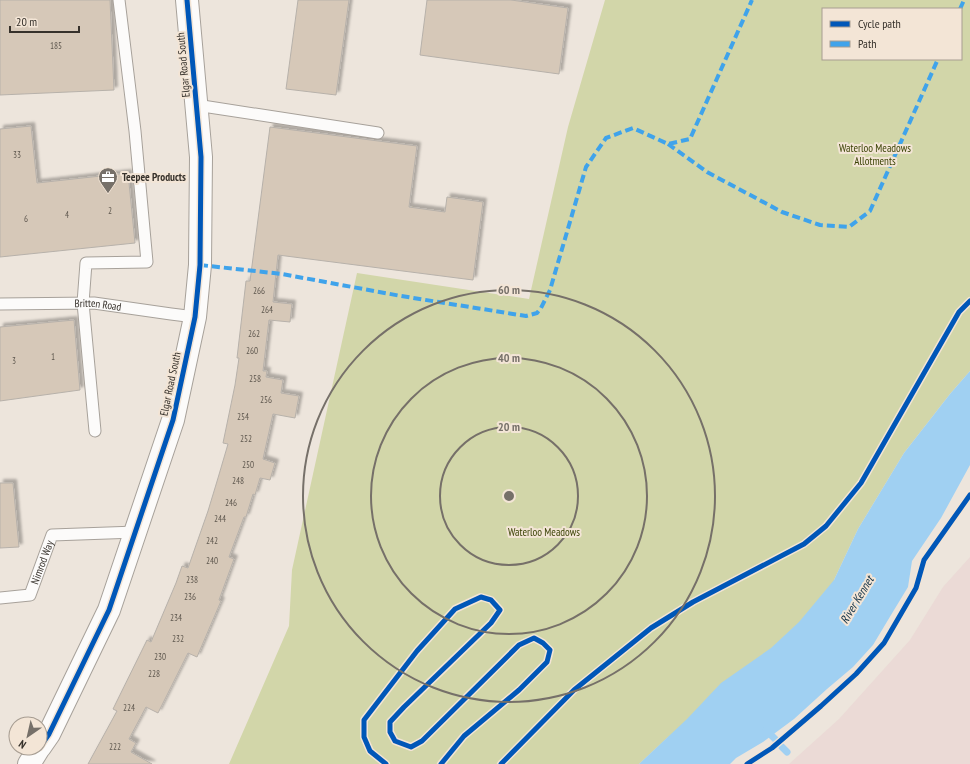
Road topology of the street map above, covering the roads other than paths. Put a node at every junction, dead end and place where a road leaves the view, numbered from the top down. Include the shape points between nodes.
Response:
1 (119, 0) edge
2 (186, 0) edge
3 (196, 105) junction
4 (378, 133) dead end
5 (83, 303) junction
6 (0, 304) edge
7 (195, 317) junction
8 (95, 431) dead end
9 (136, 532) junction
10 (0, 598) edge
11 (48, 736) edge

1 - 5 lane via 147,262 86,263
2 - 3 street, Elgar Road South
3 - 4 lane
3 - 7 street, Elgar Road South via 201,157 201,195 200,265
5 - 6 lane, Britten Road
5 - 7 lane, Britten Road
5 - 8 lane
7 - 9 street, Elgar Road South via 173,420
9 - 10 lane, Nimrod Way via 52,535 30,595
9 - 11 street, Elgar Road South via 109,610

